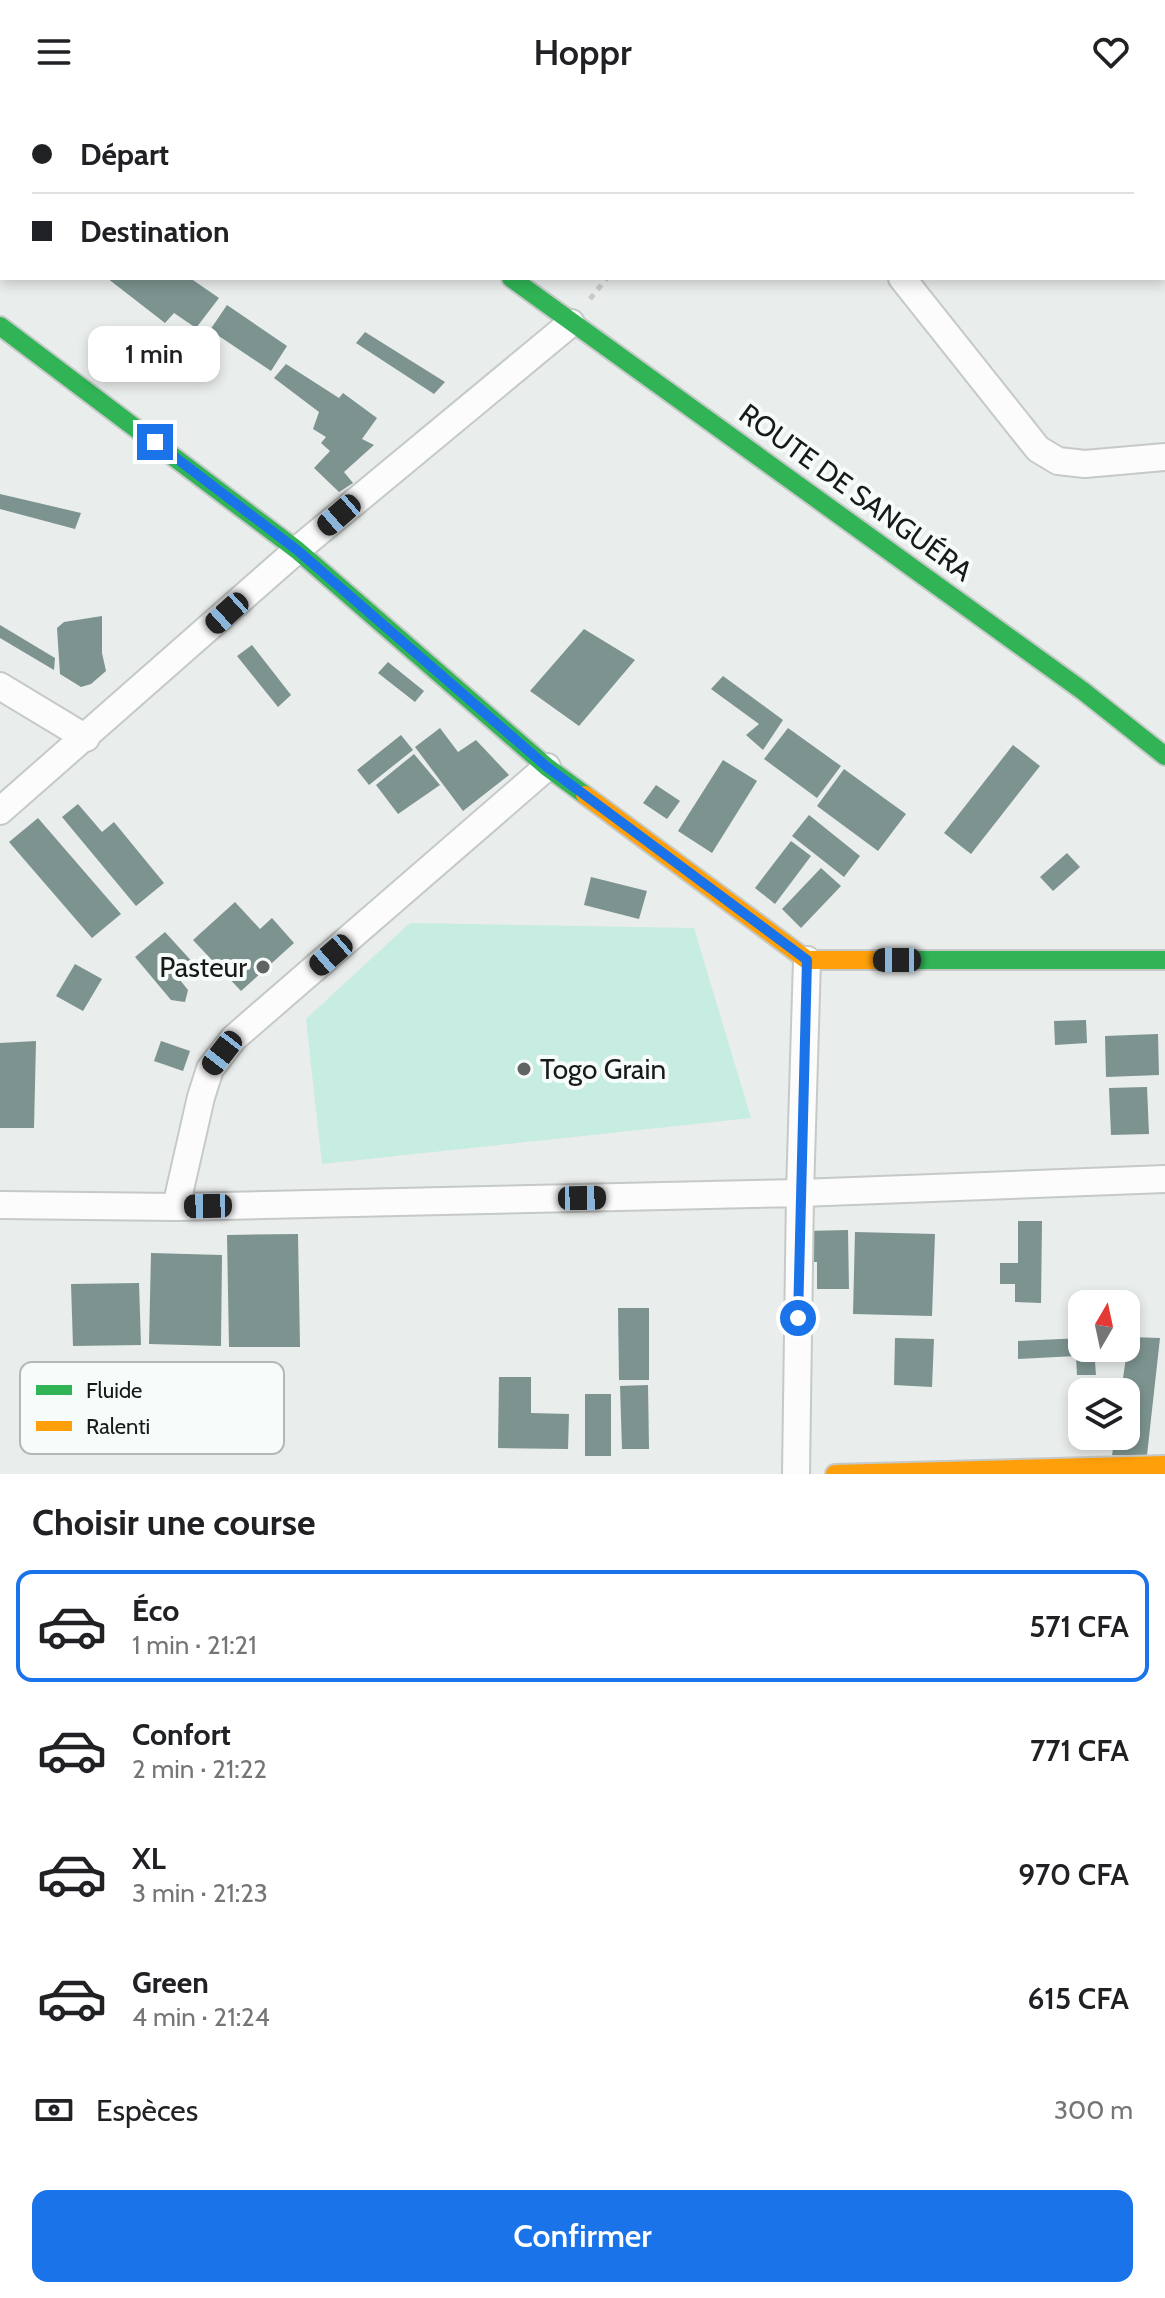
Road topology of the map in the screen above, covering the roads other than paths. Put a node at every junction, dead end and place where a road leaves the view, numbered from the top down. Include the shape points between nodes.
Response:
1 (514, 280) edge
2 (904, 280) edge
3 (571, 323) junction
4 (0, 326) edge
5 (1165, 457) edge
6 (297, 550) junction
7 (0, 686) edge
8 (86, 738) junction
9 (1165, 756) edge
10 (547, 767) junction
11 (0, 811) edge
12 (807, 960) junction
13 (1165, 960) edge
14 (1165, 1179) edge
15 (800, 1193) junction
16 (0, 1205) edge
17 (176, 1207) junction
18 (1165, 1465) edge
19 (796, 1474) edge
20 (835, 1474) edge

1 - 3 street, ROUTE DE SANGUÉRA
2 - 5 street via 1038,449 1058,461 1085,464
3 - 6 street
3 - 9 street, ROUTE DE SANGUÉRA via 865,532
4 - 6 street
6 - 8 street
6 - 10 street
7 - 8 street
8 - 11 street
10 - 12 street
10 - 17 street via 234,1038 210,1069
12 - 13 street
12 - 15 street
14 - 15 street
15 - 17 street
15 - 19 street
16 - 17 street
18 - 20 street

